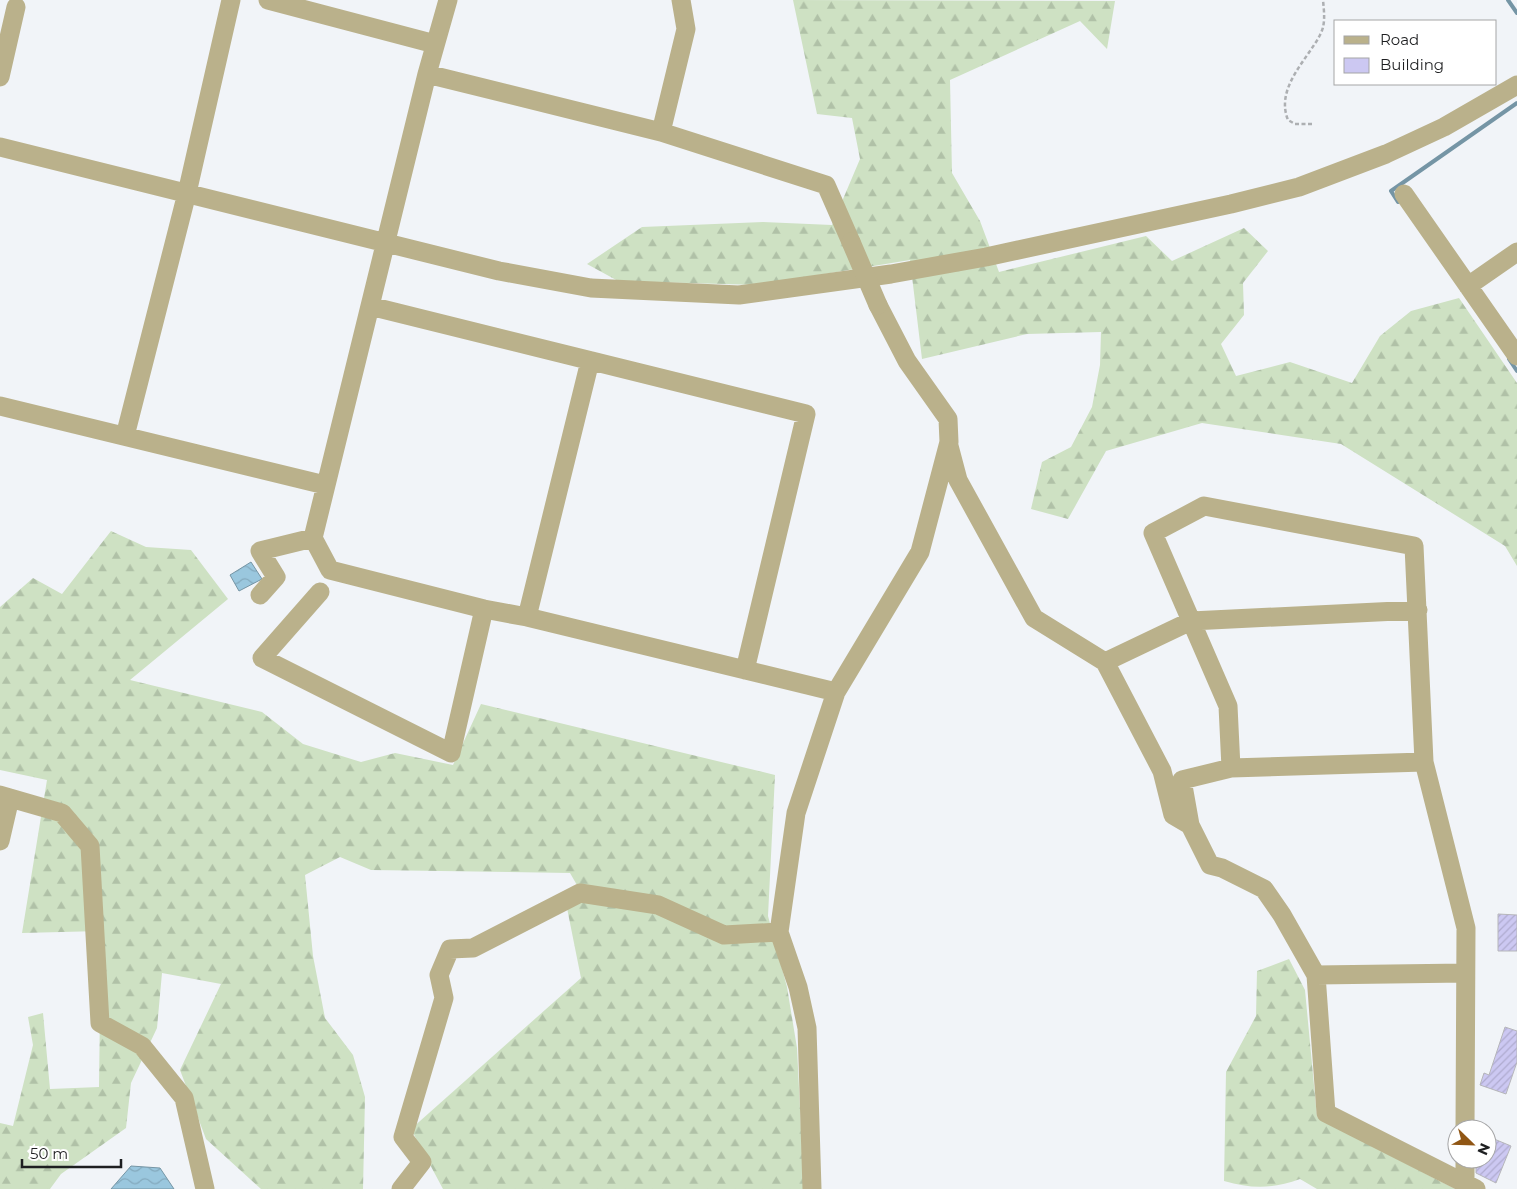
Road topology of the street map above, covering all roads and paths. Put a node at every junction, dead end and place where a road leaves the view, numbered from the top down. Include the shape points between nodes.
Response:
1 (231, 0) edge
2 (268, 0) edge
3 (448, 0) edge
4 (681, 0) edge
5 (1323, 0) edge
6 (16, 7) dead end
7 (435, 44) junction
8 (427, 74) junction
9 (0, 77) edge
10 (1517, 85) edge
11 (1312, 124) dead end
12 (661, 132) junction
13 (0, 147) edge
14 (187, 193) junction
15 (1404, 194) dead end
16 (386, 243) junction
17 (1517, 252) edge
18 (1468, 286) junction
19 (370, 306) junction
20 (1517, 356) edge
21 (590, 361) junction
22 (0, 406) edge
23 (125, 436) junction
24 (949, 442) junction
25 (325, 485) junction
26 (313, 538) junction
27 (320, 592) dead end
28 (260, 595) dead end
29 (484, 609) junction
30 (1418, 610) junction
31 (527, 617) junction
32 (1191, 621) junction
33 (1104, 662) junction
34 (745, 670) junction
35 (836, 692) junction
36 (1424, 762) junction
37 (1231, 768) junction
38 (5, 797) edge
39 (1190, 826) junction
40 (0, 841) edge
41 (779, 932) junction
42 (1465, 974) junction
43 (1316, 975) junction
44 (1465, 1119) edge
45 (1466, 1169) edge
46 (1470, 1186) edge
47 (205, 1189) edge
48 (401, 1189) edge
49 (812, 1189) edge

1 - 14 street
2 - 7 street
3 - 7 street
4 - 12 street via 686,29
5 - 11 path via 1325,19 1321,34 1291,83 1285,113 1295,124
6 - 9 street
7 - 8 street
8 - 12 street
8 - 16 street
10 - 16 street via 1444,127 1386,154 1299,186 1231,204 986,257 891,274 739,295 591,288 499,271
12 - 24 street, bridge via 826,185 878,305 907,361 948,419
13 - 14 street
14 - 16 street
14 - 23 street
15 - 18 street
16 - 19 street
17 - 18 street
18 - 20 street
19 - 21 street
19 - 25 street
21 - 31 street
21 - 34 street via 806,414
22 - 23 street
23 - 25 street
24 - 33 street via 958,480 1034,618
24 - 35 street via 920,552
25 - 26 street
26 - 28 street via 260,551 276,577
26 - 29 street via 330,570
27 - 29 street via 262,658 451,753
29 - 31 street
30 - 32 street
30 - 32 street via 1414,546 1204,506 1153,533
30 - 36 street
31 - 34 street
32 - 33 street
32 - 37 street via 1228,706
33 - 39 street via 1162,771 1173,815
34 - 35 street
35 - 41 street via 796,813
36 - 37 street
36 - 42 street via 1466,928
37 - 39 street via 1182,780
38 - 40 street
38 - 47 street via 62,812 90,846 100,1023 142,1046 184,1098
39 - 43 street via 1210,865 1264,889
41 - 48 street via 724,935 658,905 580,893 473,948 450,949 439,975 444,998 403,1137 422,1162
41 - 49 street via 798,987 807,1028
42 - 43 street
42 - 44 street
43 - 46 street via 1326,1113
45 - 46 street

